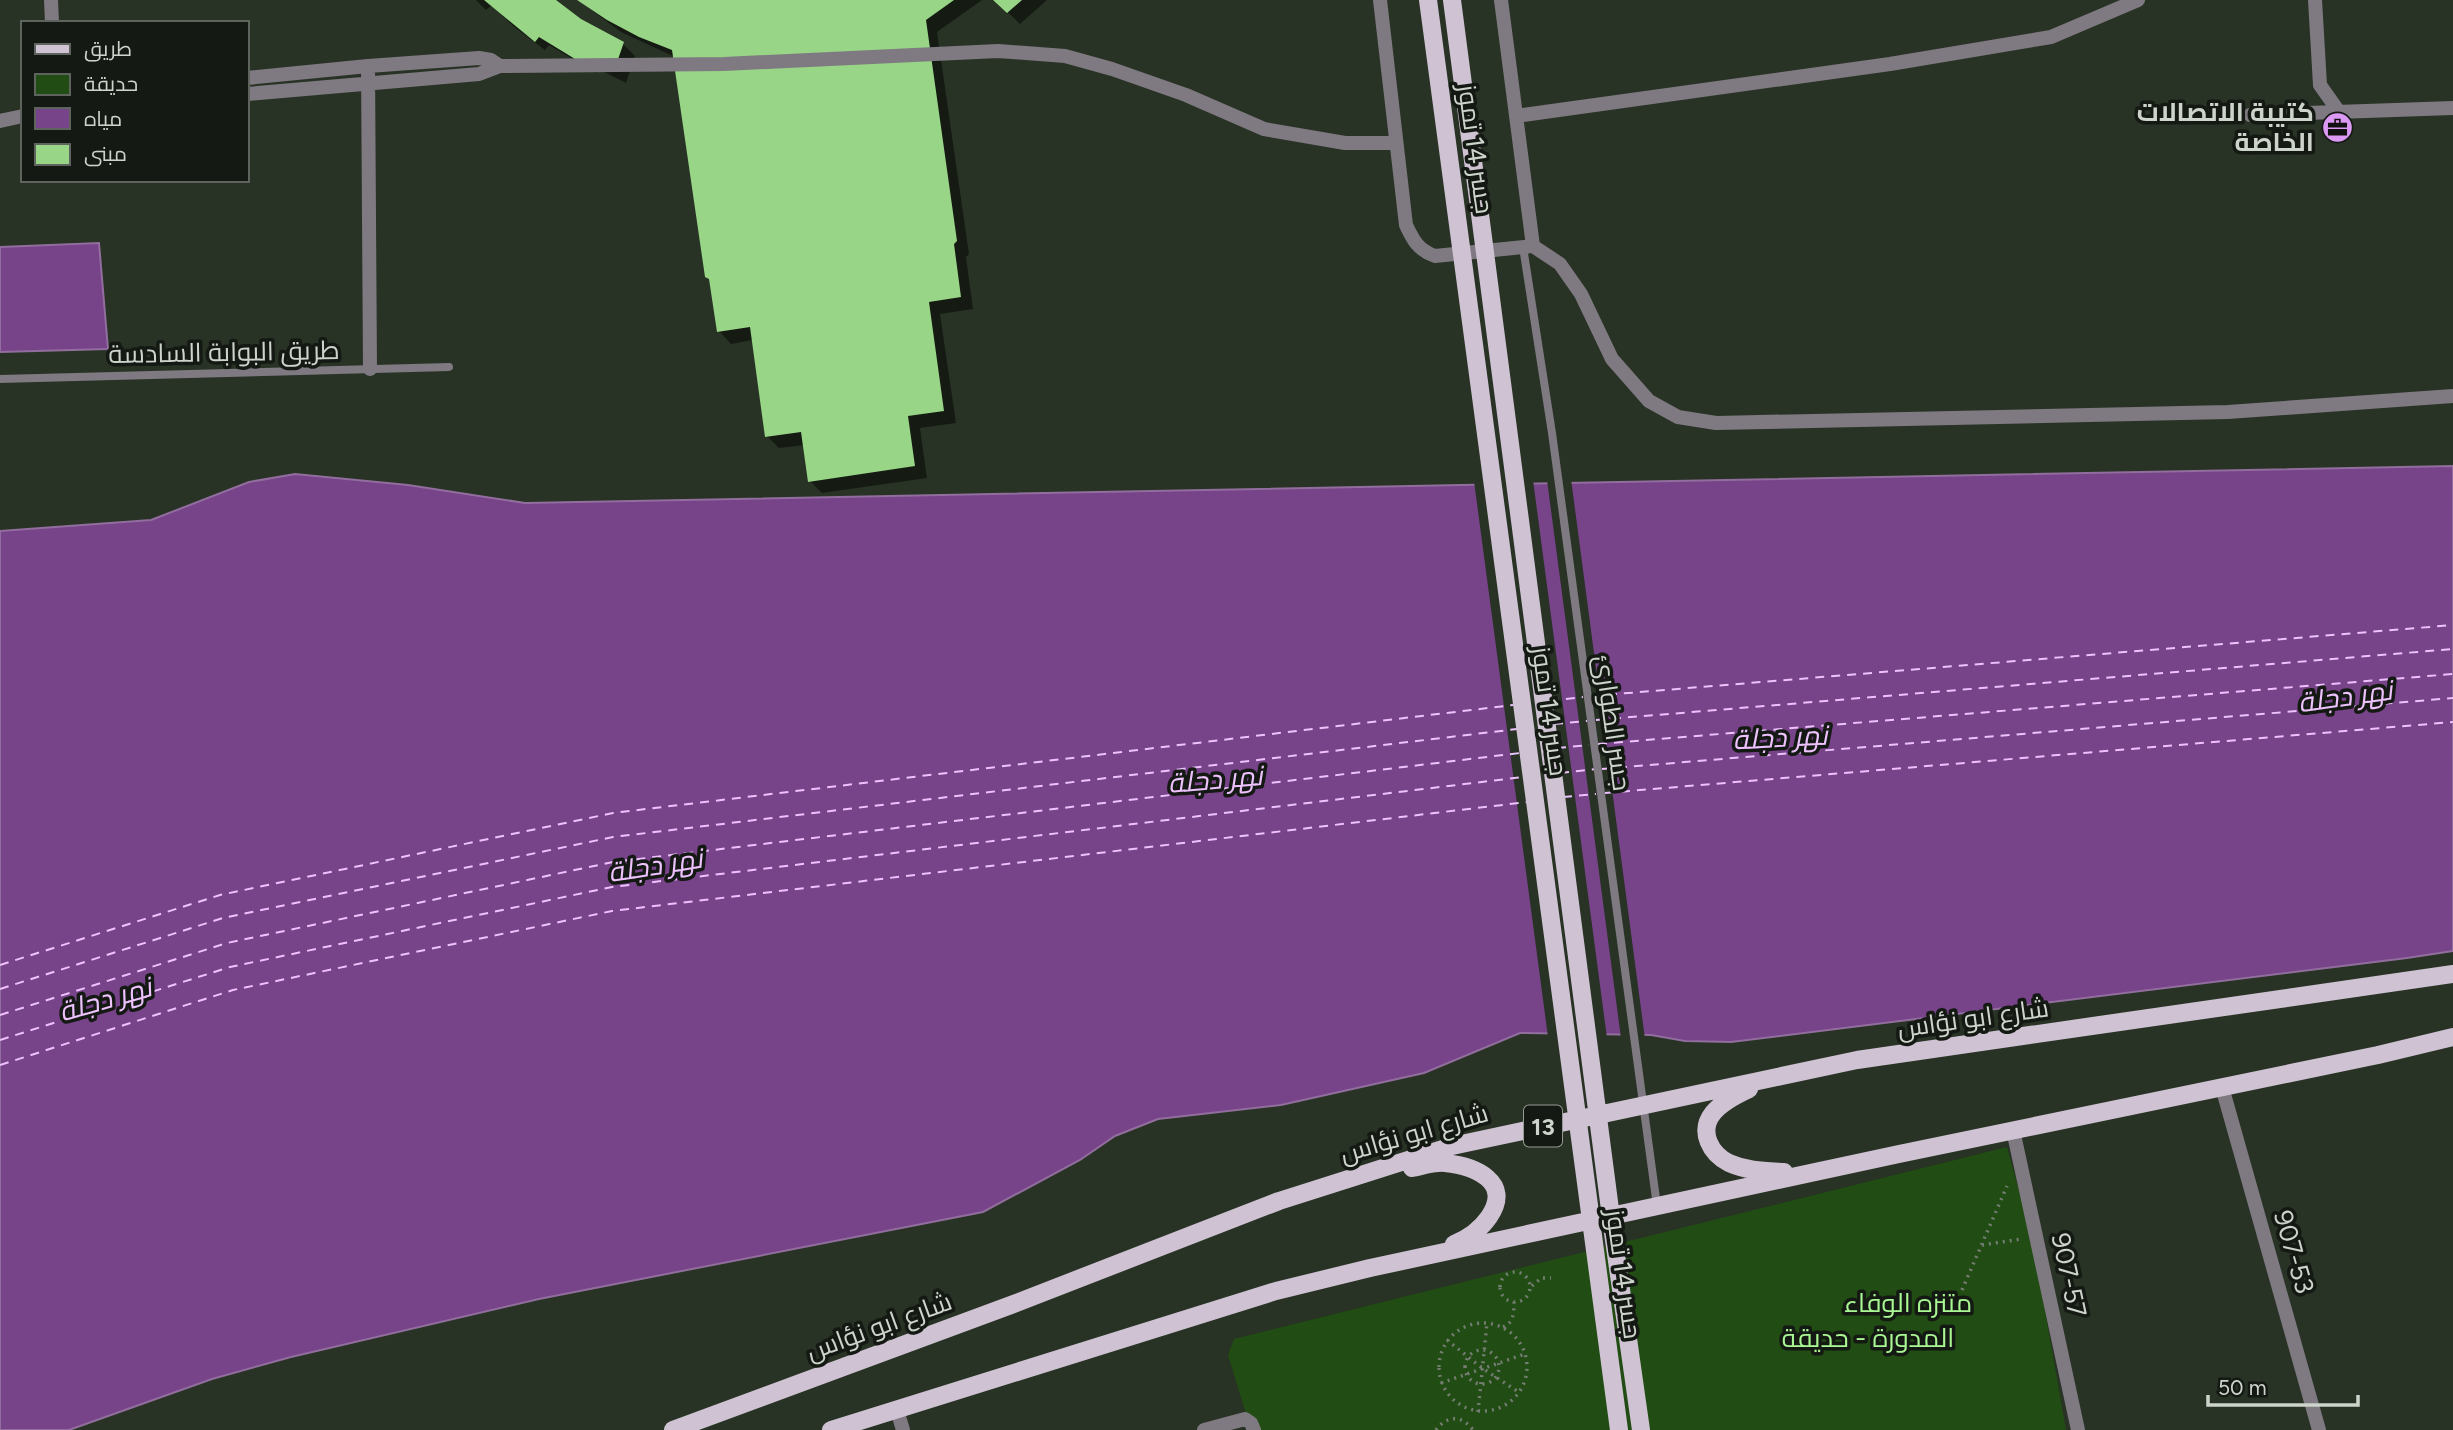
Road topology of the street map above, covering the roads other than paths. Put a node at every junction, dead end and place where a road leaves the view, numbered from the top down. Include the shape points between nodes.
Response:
1 (51, 0) edge
2 (1380, 0) edge
3 (1428, 0) edge
4 (1452, 0) edge
5 (1501, 0) edge
6 (2138, 0) edge
7 (2315, 0) edge
8 (2121, 4) edge
9 (52, 21) edge
10 (368, 66) junction
11 (500, 66) junction
12 (248, 78) edge
13 (368, 82) junction
14 (248, 94) edge
15 (2453, 108) edge
16 (2339, 112) junction
17 (2250, 115) dead end
18 (21, 116) edge
19 (1516, 116) junction
20 (0, 121) edge
21 (1395, 143) junction
22 (1528, 246) junction
23 (449, 367) dead end
24 (370, 369) junction
25 (0, 379) edge
26 (2453, 396) edge
27 (2453, 974) edge
28 (2453, 1037) edge
29 (1857, 1060) junction
30 (2222, 1087) junction
31 (2013, 1130) junction
32 (1899, 1154) junction
33 (1279, 1201) junction
34 (1657, 1206) junction
35 (1370, 1268) junction
36 (897, 1410) junction
37 (673, 1430) edge
38 (831, 1430) edge
39 (904, 1430) edge
40 (1204, 1430) edge
41 (1254, 1430) edge
42 (1619, 1430) edge
43 (1641, 1430) edge
44 (2078, 1430) edge
45 (2319, 1430) edge

1 - 9 street
2 - 21 street
3 - 42 main road, جسر 14 تموز
4 - 43 main road, جسر 14 تموز
5 - 19 street
6 - 8 street
7 - 16 street via 2320,85
8 - 19 street via 2051,37
10 - 11 street via 485,58
10 - 12 street
10 - 13 street
11 - 13 street via 480,74
11 - 21 street via 724,64 998,51 1065,56 1186,95 1264,129 1345,143
13 - 14 street
13 - 24 street
15 - 16 street
16 - 17 street
18 - 20 street
19 - 22 street
21 - 22 street via 1406,225 1423,252 1435,256
22 - 26 street via 1560,264 1581,294 1612,359 1649,401 1678,417 1716,423 2228,412
22 - 34 lane, جسر الطوارئ
23 - 24 lane, طريق البوابة السادسة
24 - 25 lane, طريق البوابة السادسة
27 - 29 main road, شارع ابو نؤاس / 13
28 - 30 main road
29 - 32 main road via 1731,1097 1707,1125 1712,1152 1753,1171 1788,1172
29 - 33 main road, شارع ابو نؤاس / 13 via 1452,1146
30 - 31 main road
30 - 45 street, 907-53
31 - 32 main road
31 - 44 street, 907-57
32 - 34 main road
33 - 35 main road via 1442,1163 1471,1168 1488,1177 1496,1191 1496,1207 1466,1240
33 - 37 main road, شارع ابو نؤاس / 13
34 - 35 main road
35 - 36 main road via 1276,1291
36 - 38 main road
36 - 39 street
40 - 41 street via 1245,1419

